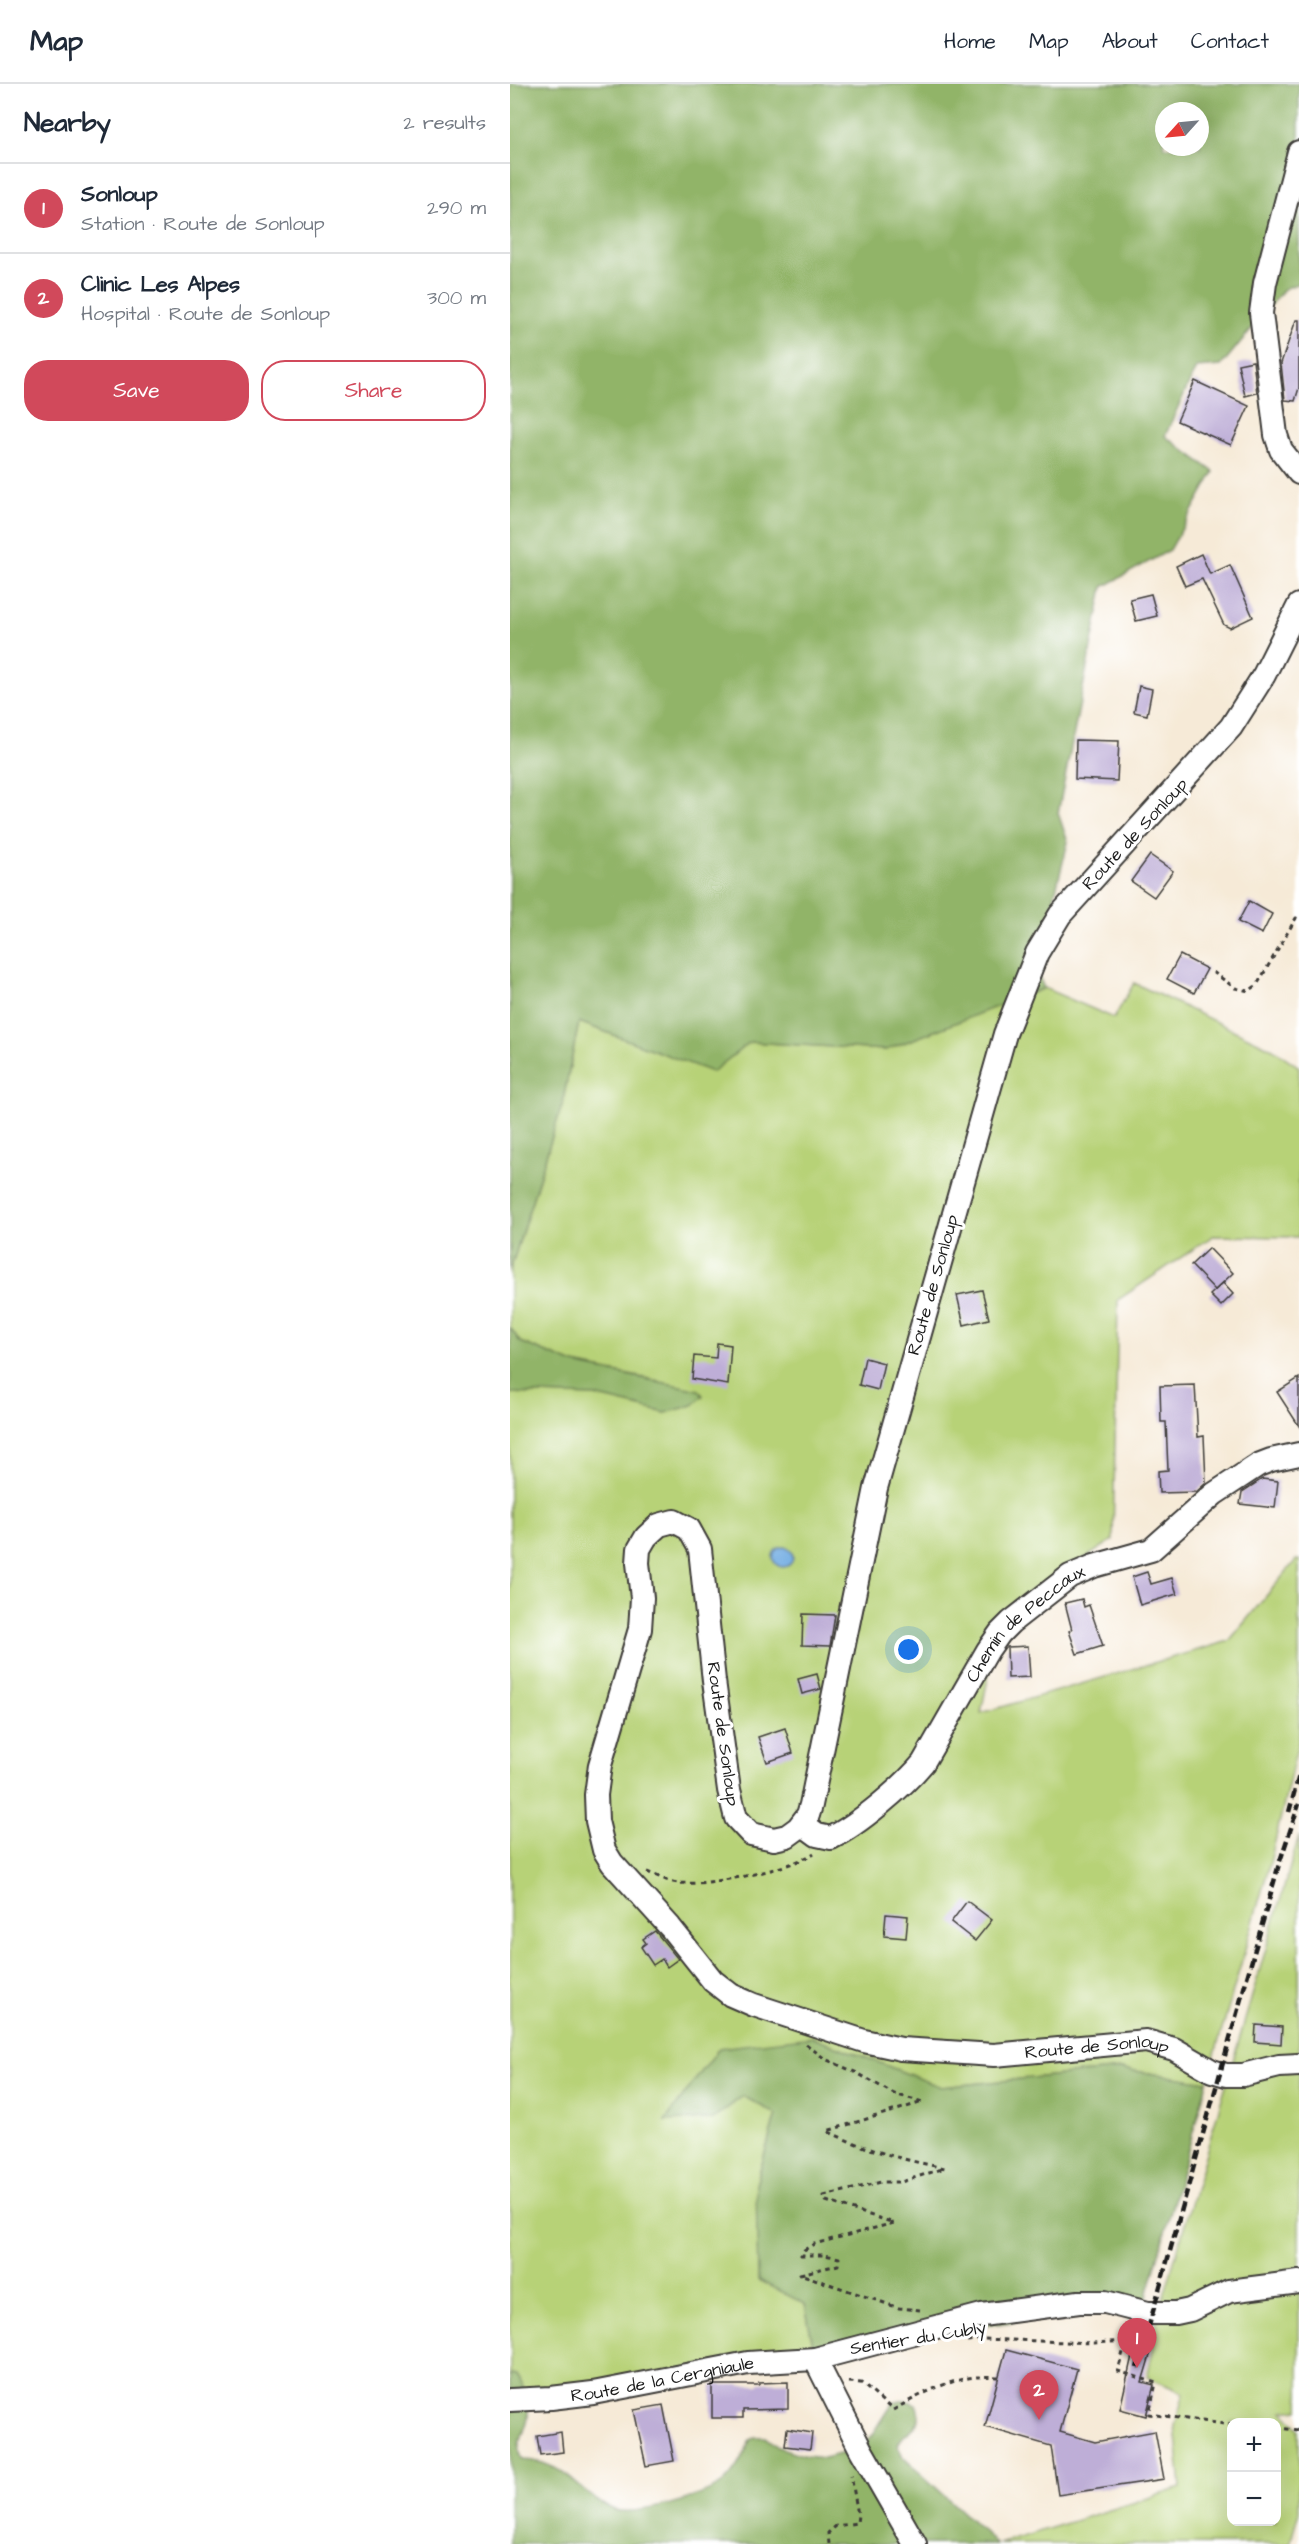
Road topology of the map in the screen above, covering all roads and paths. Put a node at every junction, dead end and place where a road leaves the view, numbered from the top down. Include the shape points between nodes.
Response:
1 (1299, 152) edge
2 (1299, 473) edge
3 (1299, 605) edge
4 (1299, 919) edge
5 (1213, 972) dead end
6 (1299, 1454) edge
7 (802, 1824) junction
8 (831, 1838) junction
9 (612, 1863) junction
10 (825, 2059) dead end
11 (1299, 2065) edge
12 (1299, 2282) edge
13 (926, 2312) dead end
14 (962, 2342) dead end
15 (816, 2359) junction
16 (999, 2377) dead end
17 (847, 2382) dead end
18 (510, 2400) edge
19 (1227, 2424) edge
20 (1281, 2428) edge
21 (1299, 2430) edge
22 (850, 2471) dead end
23 (829, 2544) edge
24 (915, 2544) edge

1 - 2 street via 1261,314 1278,442
3 - 7 street, Route de Sonloup via 1264,675 1231,727 1060,915 1036,953 1005,1034 876,1488 811,1804
4 - 5 path via 1296,918 1257,985 1249,991 1235,988
6 - 8 street, Chemin de Peccaux via 1258,1466 1214,1494 1151,1550 1071,1576 1011,1622 988,1650 919,1769 845,1831
7 - 8 street via 817,1835
7 - 9 street, Route de Sonloup via 788,1836 767,1840 752,1834 736,1818 714,1681 700,1549 689,1529 680,1522 668,1521 652,1531 639,1549 640,1629 600,1765 597,1821 604,1850
8 - 9 path via 812,1855 788,1867 725,1879 677,1883
9 - 11 street, Route de Sonloup via 722,1989 754,2005 864,2041 917,2051 984,2055 1146,2041 1174,2049 1226,2075
10 - 13 path via 894,2094 923,2102 828,2131 903,2160 945,2168 901,2182 881,2182 824,2196 826,2201 894,2223 809,2247 801,2255 839,2258 838,2265 800,2274 899,2308
12 - 15 street via 1229,2291 1176,2313 1148,2313 1105,2302 1071,2302 982,2314
14 - 19 path, Sentier du Cubly via 1126,2341 1118,2371 1156,2383 1149,2414
15 - 18 street, Route de la Cergniaule via 748,2363 579,2395
15 - 24 street via 861,2450
16 - 17 path via 980,2375 952,2381 893,2410 861,2383
20 - 21 path
22 - 23 path via 857,2523 831,2529

